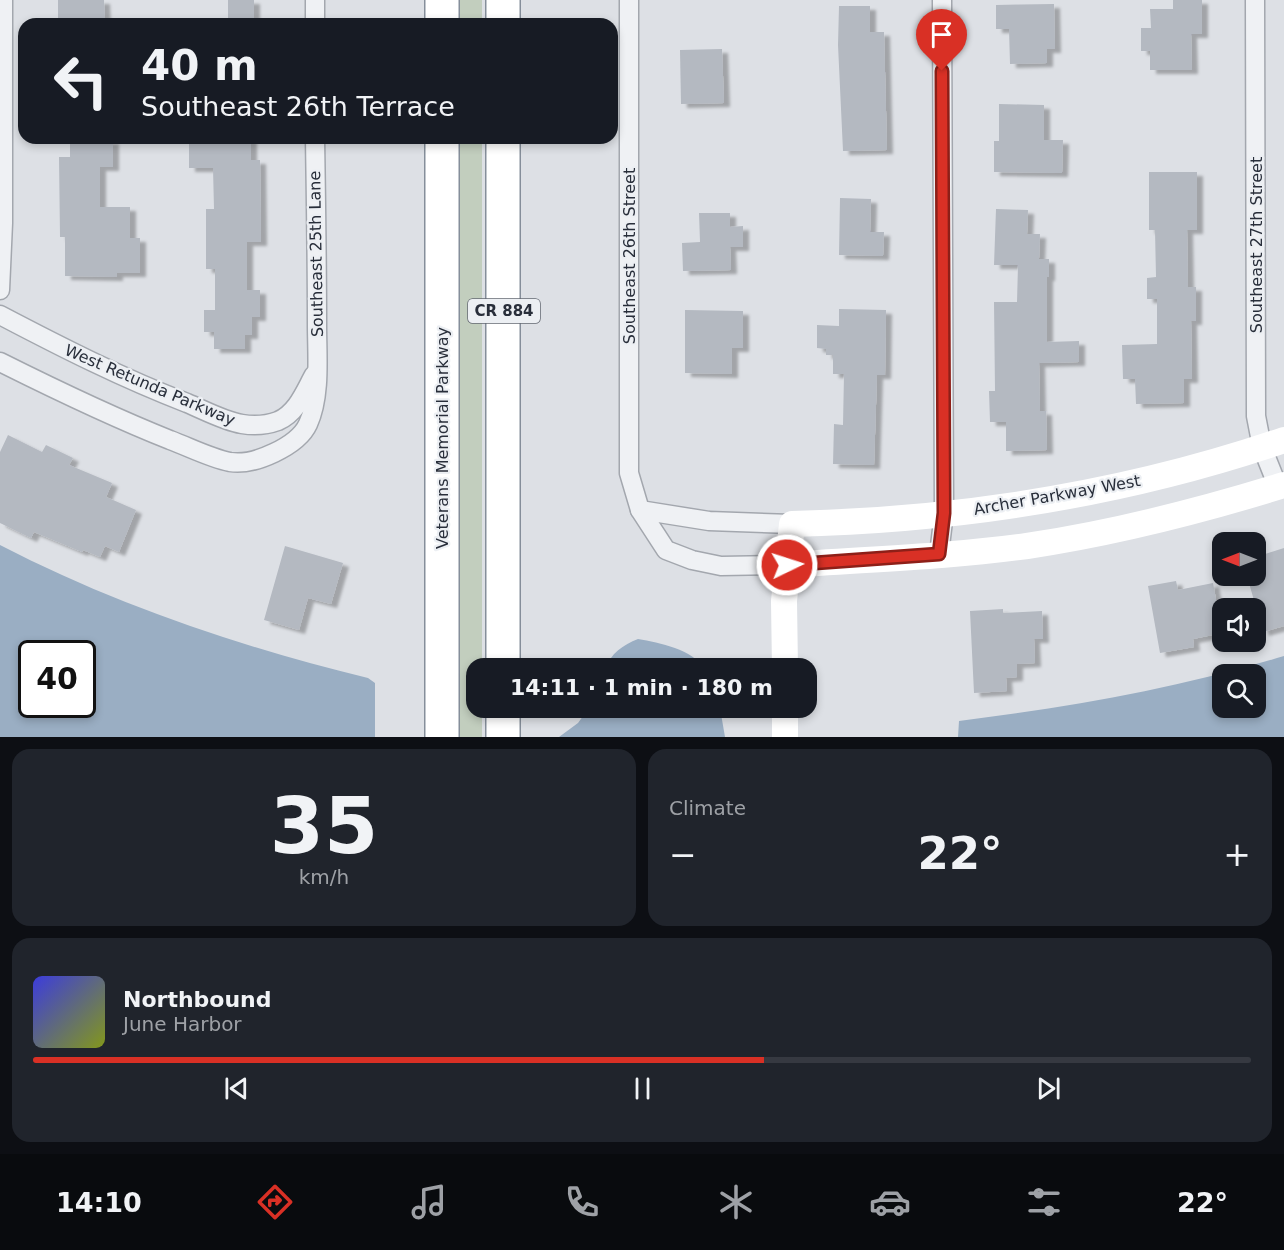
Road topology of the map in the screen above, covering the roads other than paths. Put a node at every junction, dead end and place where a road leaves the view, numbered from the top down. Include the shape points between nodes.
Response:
1 (3, 0) edge
2 (315, 0) edge
3 (442, 0) edge
4 (503, 0) edge
5 (629, 0) edge
6 (942, 0) edge
7 (1255, 0) edge
8 (315, 18) edge
9 (442, 18) edge
10 (503, 18) edge
11 (315, 144) edge
12 (442, 144) edge
13 (503, 144) edge
14 (504, 191) junction
15 (0, 290) edge
16 (0, 315) edge
17 (0, 362) edge
18 (316, 370) junction
19 (1273, 444) edge
20 (1281, 486) edge
21 (640, 510) junction
22 (944, 513) junction
23 (792, 524) junction
24 (939, 554) junction
25 (787, 565) junction
26 (503, 658) edge
27 (525, 658) edge
28 (784, 658) edge
29 (503, 718) edge
30 (525, 718) edge
31 (785, 718) edge
32 (442, 737) edge
33 (503, 737) edge
34 (525, 737) edge
35 (785, 737) edge

1 - 15 street
2 - 8 street
3 - 9 highway
4 - 10 highway
5 - 21 street, Southeast 26th Street via 629,473
6 - 22 street
7 - 19 street, Southeast 27th Street via 1256,416
11 - 18 street, Southeast 25th Lane
12 - 32 highway, Veterans Memorial Parkway
13 - 14 highway, CR 884
14 - 26 highway, CR 884
14 - 27 highway via 525,425
16 - 18 street, West Retunda Parkway via 156,391 240,424 280,420 301,399
17 - 18 street via 127,423 231,462 259,458 292,444 308,426 316,402
19 - 20 street, Southeast 27th Street
19 - 22 street, Archer Parkway West via 1101,491
20 - 24 street via 1130,527 1027,546
21 - 23 street, Archer Parkway West via 709,521
21 - 25 street via 666,550 692,560 721,566
22 - 23 street, Archer Parkway West
22 - 24 street
23 - 25 street
24 - 25 street
25 - 28 street
29 - 33 highway
30 - 34 highway
31 - 35 street

